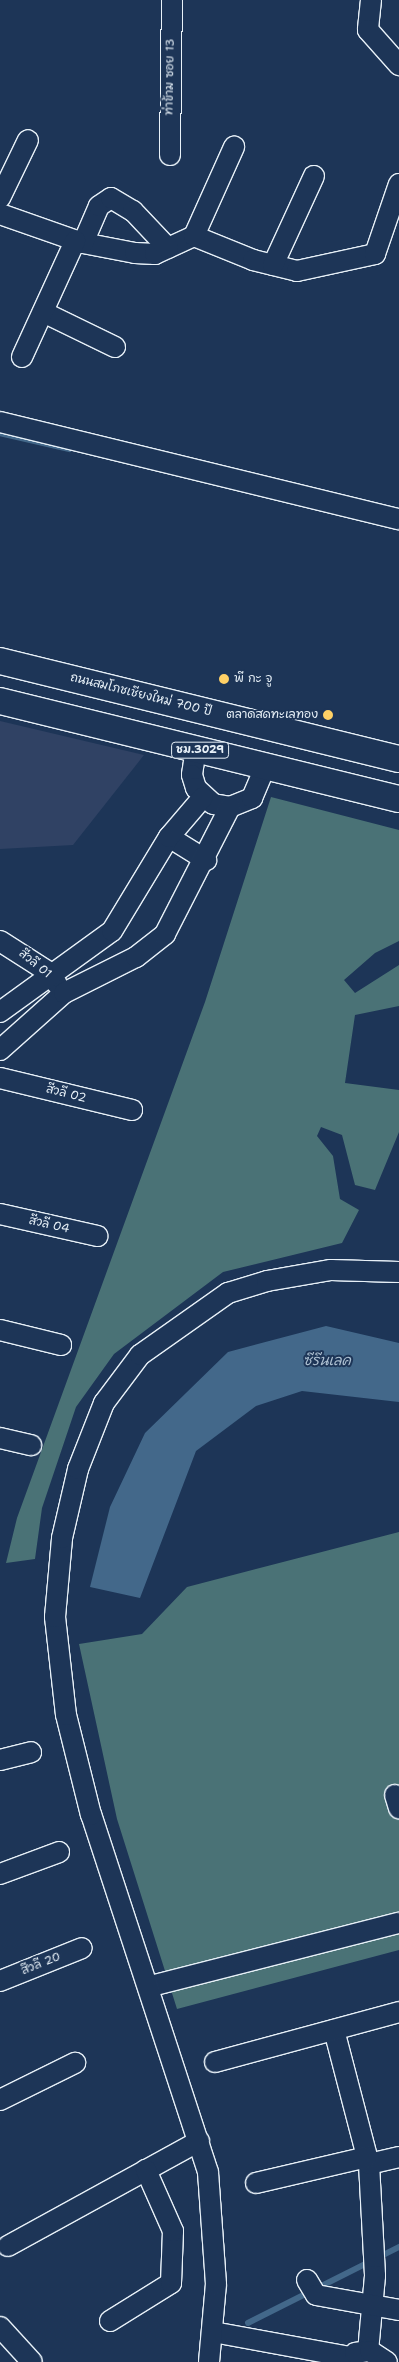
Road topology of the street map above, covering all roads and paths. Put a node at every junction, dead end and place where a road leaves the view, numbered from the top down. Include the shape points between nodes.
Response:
1 (172, 0) edge
2 (371, 0) edge
3 (399, 65) edge
4 (28, 140) dead end
5 (234, 148) dead end
6 (170, 155) dead end
7 (314, 176) dead end
8 (399, 184) edge
9 (0, 198) edge
10 (0, 214) edge
11 (194, 236) junction
12 (79, 242) junction
13 (168, 248) junction
14 (273, 265) junction
15 (43, 312) junction
16 (115, 347) dead end
17 (22, 357) dead end
18 (0, 422) edge
19 (399, 519) edge
20 (0, 660) edge
21 (0, 701) edge
22 (196, 749) junction
23 (399, 759) edge
24 (265, 768) junction
25 (203, 797) junction
26 (399, 800) edge
27 (230, 807) junction
28 (169, 837) junction
29 (206, 860) junction
30 (0, 941) edge
31 (50, 973) junction
32 (64, 993) junction
33 (0, 1012) edge
34 (0, 1050) edge
35 (0, 1078) edge
36 (132, 1110) dead end
37 (0, 1214) edge
38 (98, 1236) dead end
39 (399, 1272) edge
40 (0, 1330) edge
41 (61, 1345) dead end
42 (0, 1438) edge
43 (31, 1445) dead end
44 (31, 1752) dead end
45 (0, 1760) edge
46 (59, 1852) dead end
47 (0, 1874) edge
48 (399, 1923) edge
49 (82, 1948) dead end
50 (0, 1981) edge
51 (151, 1986) junction
52 (399, 2012) edge
53 (334, 2030) junction
54 (216, 2062) dead end
55 (76, 2063) dead end
56 (0, 2100) edge
57 (199, 2141) junction
58 (399, 2157) edge
59 (368, 2161) junction
60 (146, 2170) junction
61 (256, 2183) dead end
62 (8, 2246) dead end
63 (311, 2286) dead end
64 (374, 2308) junction
65 (399, 2310) edge
66 (110, 2321) dead end
67 (0, 2327) edge
68 (213, 2332) junction
69 (354, 2357) edge
70 (32, 2362) edge
71 (210, 2362) edge
72 (386, 2362) edge

1 - 6 street, ท่าข้าม ซอย 13
2 - 3 street via 368,30
4 - 9 street
5 - 11 street
7 - 14 street
8 - 14 street via 375,254 297,271
10 - 12 street
11 - 13 street
11 - 14 street
12 - 13 street via 155,254
12 - 13 street via 99,206 111,198 133,211
12 - 15 street
15 - 16 street
15 - 17 street
18 - 19 street
20 - 23 main road, ถนนสมโภชเชียงใหม่ 700 ปี
21 - 22 main road, ชม.3029
22 - 24 main road, ชม.3029
22 - 25 street via 192,776
24 - 26 main road, ชม.3029
24 - 27 street via 252,798
25 - 27 street
25 - 28 street
27 - 29 street
28 - 29 street
28 - 31 street via 112,931
29 - 32 street via 165,934 136,957
30 - 31 street, สีวลี 01
31 - 32 street, สีวลี 01
31 - 33 street
32 - 34 street
35 - 36 street, สีวลี 02
37 - 38 street, สีวลี 04
39 - 51 street via 331,1270 267,1280 228,1292 140,1355 104,1403 78,1469 62,1538 55,1616 66,1715 91,1815
40 - 41 street
42 - 43 street
44 - 45 street
46 - 47 street
48 - 51 street
49 - 50 street, สีวลี 20
51 - 57 street
52 - 53 street
53 - 54 street
53 - 59 street
55 - 56 street
57 - 60 street
57 - 68 street via 208,2172 215,2232
58 - 59 street
59 - 61 street
59 - 64 street via 375,2259
60 - 62 street
60 - 66 street via 173,2231 171,2283
63 - 64 street
64 - 65 street
64 - 69 street
67 - 70 street
68 - 69 street
68 - 71 street
69 - 72 street

